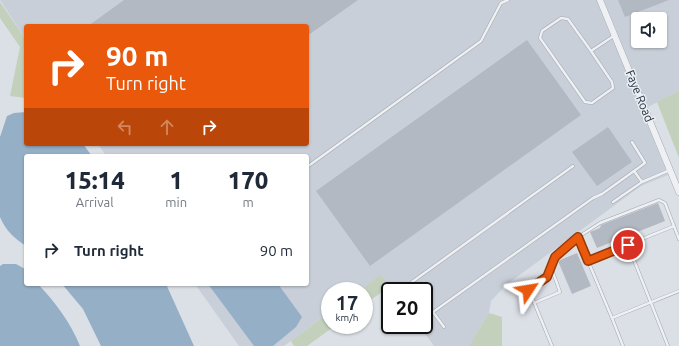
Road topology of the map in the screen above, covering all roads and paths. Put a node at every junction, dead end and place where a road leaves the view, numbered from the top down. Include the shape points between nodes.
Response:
1 (508, 0) edge
2 (600, 0) edge
3 (615, 35) junction
4 (591, 51) junction
5 (632, 142) dead end
6 (309, 166) edge
7 (572, 166) dead end
8 (670, 170) junction
9 (634, 171) junction
10 (642, 182) junction
11 (679, 192) edge
12 (613, 202) dead end
13 (674, 226) junction
14 (578, 237) junction
15 (679, 239) edge
16 (628, 245) junction
17 (588, 261) junction
18 (551, 267) junction
19 (412, 282) edge
20 (679, 292) edge
21 (534, 303) junction
22 (650, 303) junction
23 (433, 312) joint
24 (612, 318) junction
25 (444, 327) dead end
26 (552, 346) edge
27 (623, 346) edge
28 (668, 346) edge

1 - 6 lane via 501,3 481,41
2 - 3 street, Faye Road
3 - 4 lane
3 - 8 street, Faye Road
4 - 4 lane via 568,19 561,18 542,31 540,38 585,102 592,104 613,88 612,82
5 - 9 lane via 645,163
7 - 19 lane
8 - 10 lane
8 - 11 street, Faye Road
9 - 10 lane
9 - 23 lane
10 - 12 lane
13 - 14 lane via 664,203 659,200 600,223
13 - 15 lane
13 - 16 lane
14 - 17 lane
14 - 18 lane via 555,257
16 - 17 lane
16 - 22 lane
17 - 24 lane
18 - 21 lane via 547,277 528,290
18 - 21 lane via 560,292
20 - 22 lane
21 - 26 lane
22 - 24 lane
22 - 28 lane
23 - 25 lane
24 - 27 lane

